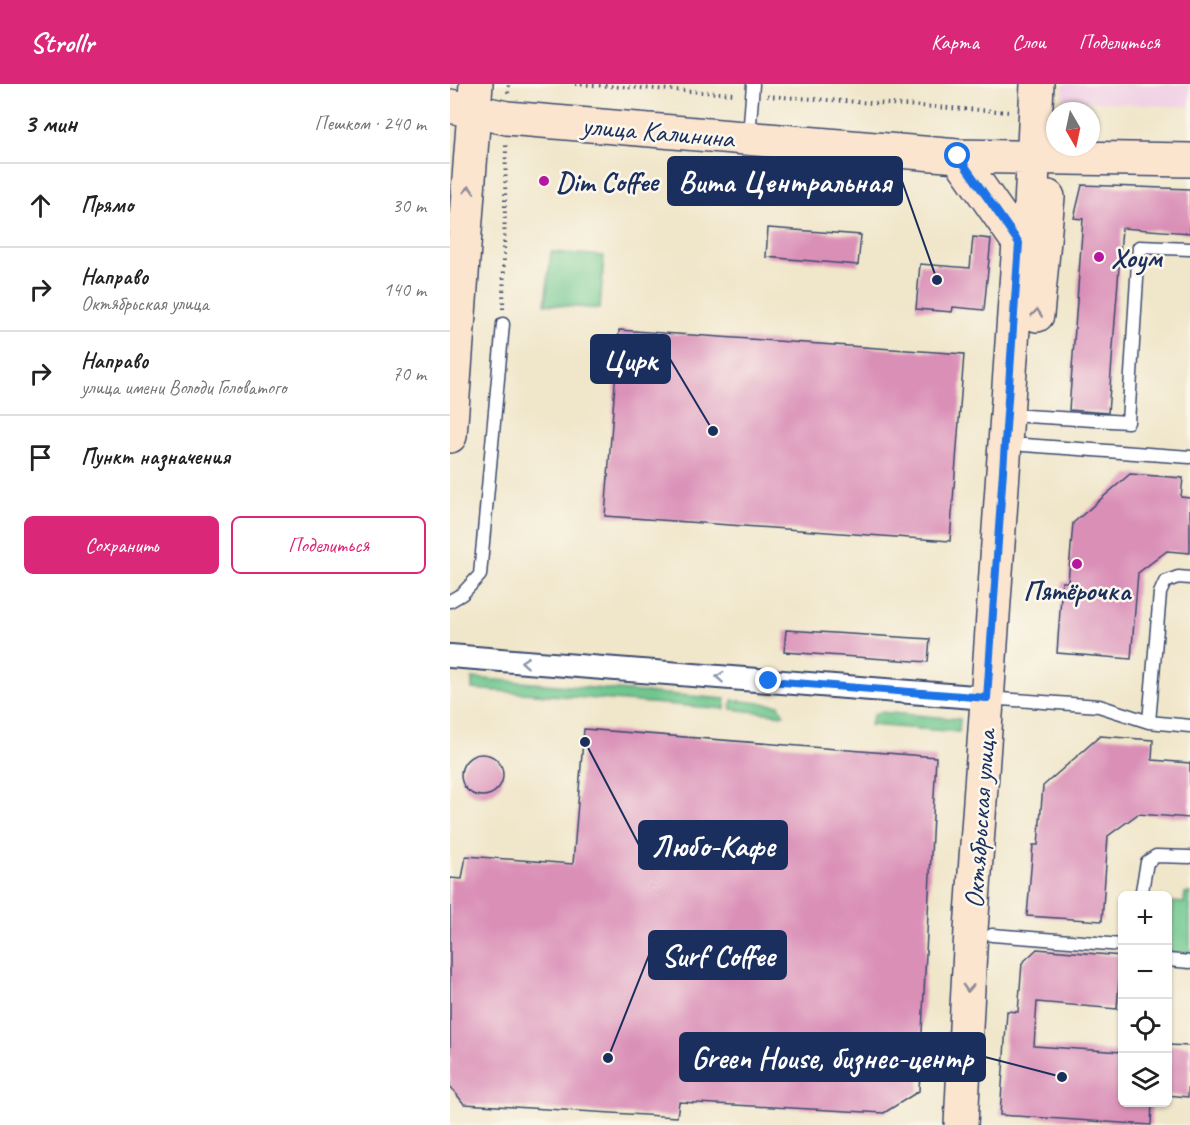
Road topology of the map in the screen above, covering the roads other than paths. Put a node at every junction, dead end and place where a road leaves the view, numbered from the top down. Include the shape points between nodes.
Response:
1 (1037, 84) edge
2 (1054, 84) edge
3 (753, 90) edge
4 (467, 100) edge
5 (749, 139) junction
6 (958, 156) junction
7 (1042, 157) junction
8 (1190, 160) edge
9 (1019, 243) junction
10 (1190, 249) edge
11 (503, 324) road end
12 (1019, 426) junction
13 (450, 436) edge
14 (1190, 457) edge
15 (1190, 578) edge
16 (450, 601) edge
17 (450, 657) edge
18 (998, 699) junction
19 (1149, 722) junction
20 (1190, 726) edge
21 (1190, 857) edge
22 (1142, 891) edge
23 (992, 935) junction
24 (1118, 945) edge
25 (1172, 960) edge
26 (1190, 962) edge
27 (961, 1125) edge
28 (984, 1125) edge

1 - 7 street, Октябрьская улица
2 - 7 street, Октябрьская улица
3 - 5 lane
4 - 5 street, улица Калинина via 507,118
13 -> 4 street
5 - 6 street, улица Калинина
6 - 7 street, улица Калинина
6 - 9 street
7 - 8 street, улица Калинина
7 - 9 street, Октябрьская улица
12 -> 7 street, Октябрьская улица
9 - 12 street, Октябрьская улица
10 - 12 lane via 1139,247 1128,422
11 - 16 lane via 480,575
12 - 14 lane
12 - 18 street, Октябрьская улица
15 - 19 lane via 1165,582 1160,593
18 -> 17 street
18 - 19 lane via 1099,706
18 - 23 street, Октябрьская улица
18 -> 27 street, Октябрьская улица
19 - 20 lane
21 - 22 lane via 1156,856 1146,862
23 - 24 lane
23 - 28 street, Октябрьская улица
25 - 26 lane

